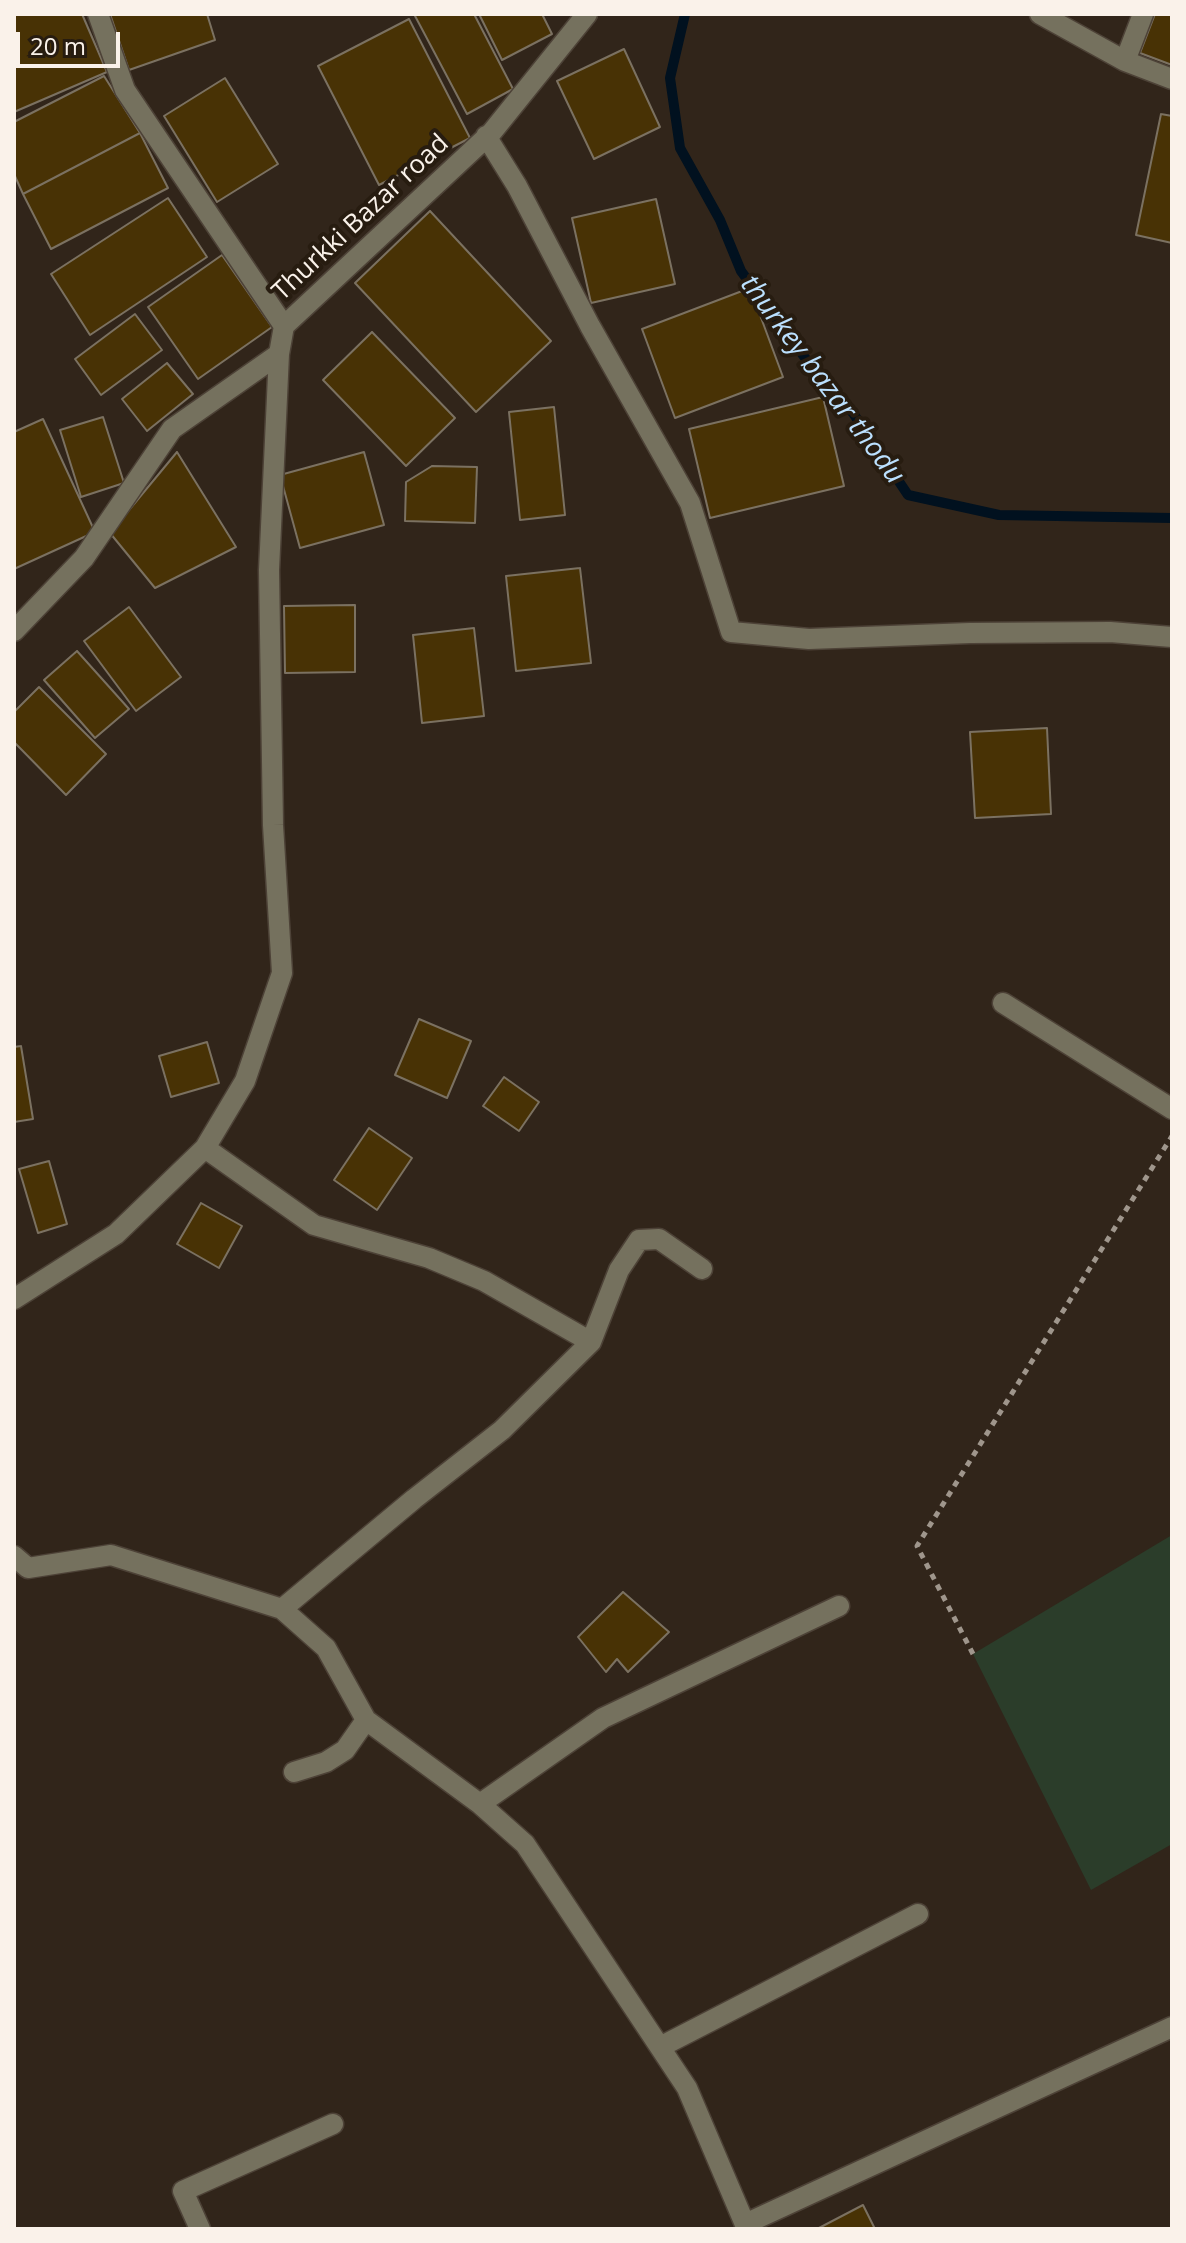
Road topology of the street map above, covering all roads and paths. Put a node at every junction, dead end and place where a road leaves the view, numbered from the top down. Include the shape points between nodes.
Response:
1 (98, 14) edge
2 (587, 14) edge
3 (1040, 14) edge
4 (1143, 14) edge
5 (1125, 61) junction
6 (1172, 79) edge
7 (486, 136) junction
8 (284, 326) junction
9 (279, 354) junction
10 (14, 631) edge
11 (1172, 637) edge
12 (1003, 1003) dead end
13 (1172, 1109) edge
14 (1172, 1136) edge
15 (205, 1148) junction
16 (702, 1269) dead end
17 (14, 1299) edge
18 (591, 1342) junction
19 (14, 1556) edge
20 (839, 1606) dead end
21 (282, 1609) junction
22 (973, 1654) dead end
23 (366, 1720) junction
24 (294, 1772) dead end
25 (480, 1804) junction
26 (918, 1914) dead end
27 (1172, 2027) edge
28 (660, 2047) junction
29 (333, 2124) dead end
30 (746, 2227) edge
31 (200, 2229) edge

1 - 8 street via 125,90
2 - 7 street, Thurkki Bazar road
3 - 5 street
4 - 5 street
5 - 6 street
7 - 8 street, Thurkki Bazar road
7 - 11 street via 690,503 731,632 809,639 1110,632
8 - 9 street, Thurkki Bazar road
9 - 10 street via 172,429 84,558
9 - 15 street, Thurkki Bazar road via 269,570 273,825 282,973 245,1081
12 - 13 street
14 - 22 path via 917,1546
15 - 17 street, Thurkki Bazar road via 116,1234
15 - 18 street via 314,1225 429,1258 484,1281
16 - 18 street via 659,1239 639,1240 619,1270
18 - 21 street via 502,1430
19 - 21 street via 28,1568 111,1555
20 - 25 street via 603,1718
21 - 23 street via 326,1648
23 - 24 street via 345,1750
23 - 25 street
25 - 28 street via 525,1844
26 - 28 street
27 - 30 street
28 - 30 street via 687,2088
29 - 31 street via 183,2191

